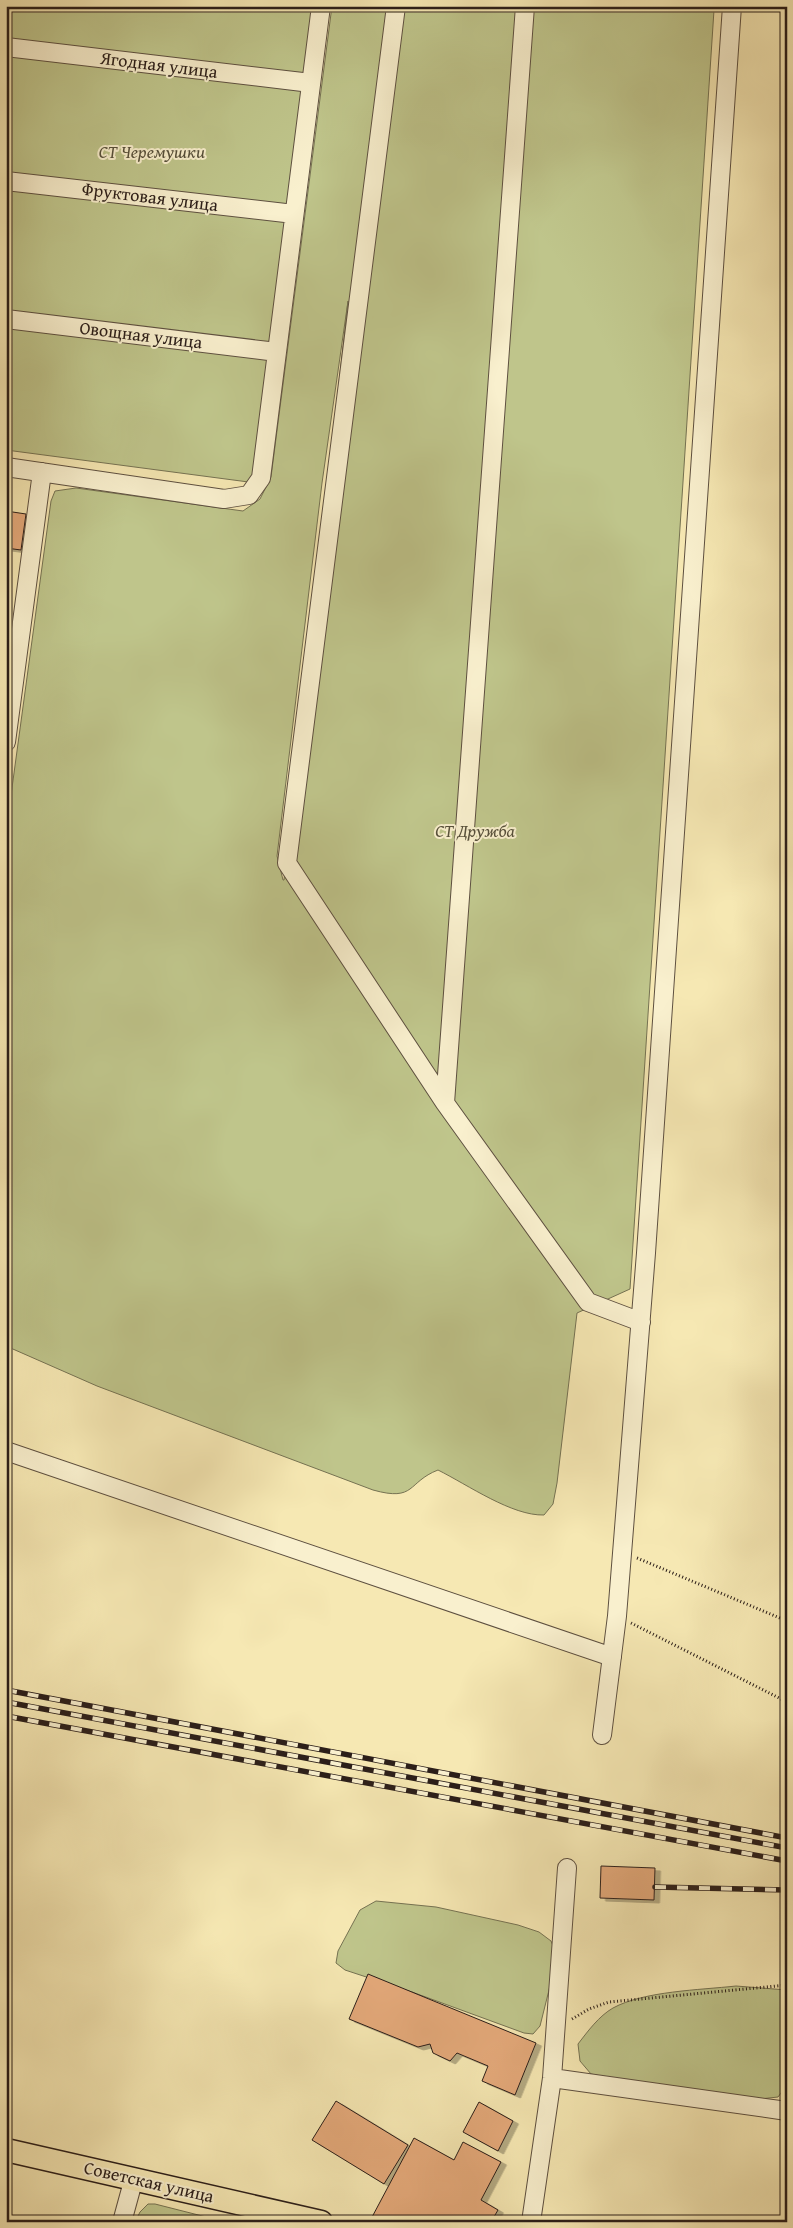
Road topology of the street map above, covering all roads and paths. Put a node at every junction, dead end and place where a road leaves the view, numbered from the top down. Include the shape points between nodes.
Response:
1 (321, 6) edge
2 (396, 6) edge
3 (525, 6) edge
4 (732, 6) edge
5 (6, 47) edge
6 (311, 83) junction
7 (6, 180) edge
8 (294, 214) junction
9 (6, 318) edge
10 (277, 352) junction
11 (6, 467) edge
12 (42, 472) junction
13 (6, 742) edge
14 (445, 1103) junction
15 (641, 1322) junction
16 (6, 1452) edge
17 (622, 1552) junction
18 (617, 1616) junction
19 (787, 1620) edge
20 (612, 1657) junction
21 (787, 1702) edge
22 (602, 1735) dead end
23 (567, 1868) dead end
24 (787, 1986) edge
25 (556, 2028) junction
26 (552, 2078) junction
27 (787, 2110) edge
28 (6, 2150) edge
29 (134, 2178) junction
30 (122, 2222) edge
31 (320, 2222) edge
32 (531, 2222) edge

1 - 6 street
2 - 14 street via 287,863
3 - 14 street
4 - 15 street
5 - 6 street, Ягодная улица
6 - 8 street
7 - 8 street, Фруктовая улица
8 - 10 street
9 - 10 street, Овощная улица
10 - 12 street via 260,478 249,495 224,499
11 - 12 street
12 - 13 street
14 - 15 street via 588,1302
15 - 17 street
16 - 20 street
17 - 18 street
17 - 19 path
18 - 20 street
18 - 21 path
20 - 22 street
23 - 25 street
24 - 25 path via 609,2002 589,2009
25 - 26 street
26 - 27 street
26 - 32 street
28 - 29 main road, Советская улица
29 - 30 street
29 - 31 main road, Советская улица

